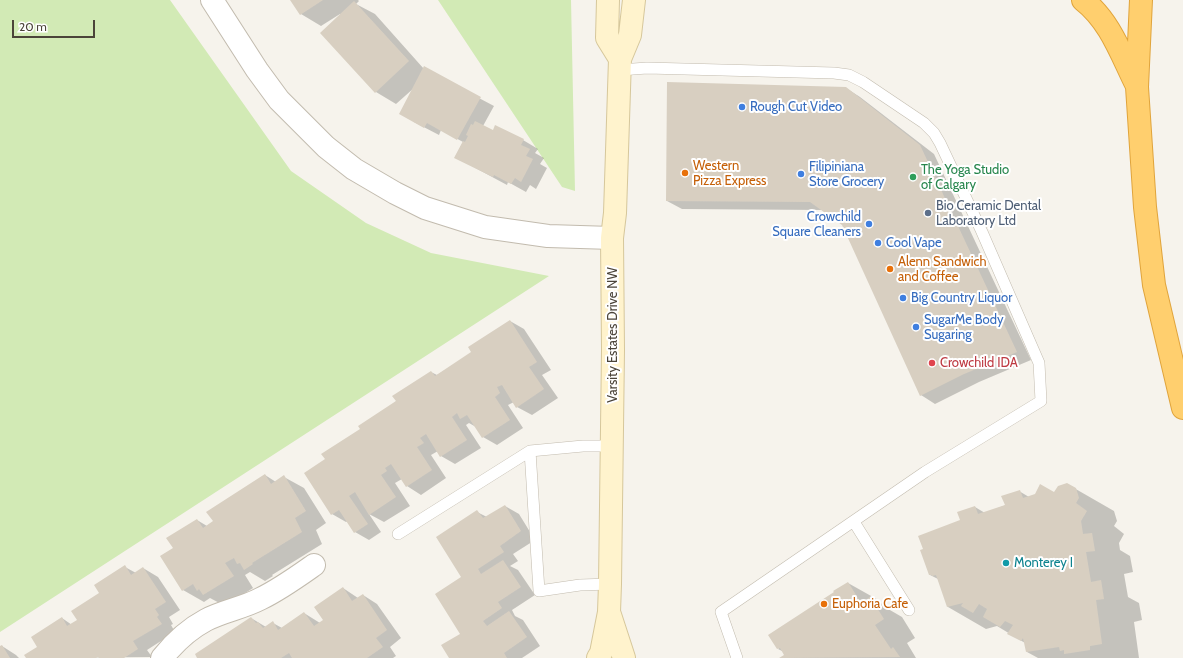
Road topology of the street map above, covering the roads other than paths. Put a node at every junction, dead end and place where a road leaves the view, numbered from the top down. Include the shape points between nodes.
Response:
1 (212, 0) edge
2 (608, 0) edge
3 (634, 0) edge
4 (1083, 0) edge
5 (1141, 0) edge
6 (620, 64) junction
7 (1137, 87) junction
8 (612, 238) junction
9 (1183, 408) edge
10 (612, 446) junction
11 (530, 451) junction
12 (854, 522) junction
13 (398, 534) dead end
14 (314, 565) dead end
15 (610, 584) junction
16 (909, 610) dead end
17 (609, 612) junction
18 (162, 658) edge
19 (598, 658) edge
20 (624, 658) edge
21 (737, 658) edge

1 - 8 street via 279,100 326,147 354,169 425,208 485,227 548,236
2 - 6 street via 607,38
3 - 6 street, Varsity Estates Drive NW via 630,35
4 - 7 highway via 1094,8 1108,27
5 - 7 highway
6 - 8 street, Varsity Estates Drive NW
6 - 12 lane via 647,68 849,75 924,123 940,143 1039,363 1041,401 925,472
7 - 9 highway via 1145,206 1154,284
8 - 10 street, Varsity Estates Drive NW
10 - 11 lane
10 - 15 street, Varsity Estates Drive NW
11 - 13 lane
11 - 15 lane via 539,591
12 - 16 lane
12 - 21 lane via 721,612
14 - 18 street via 278,590 206,620 187,632
15 - 17 street, Varsity Estates Drive NW
17 - 19 street, Varsity Estates Drive NW
17 - 20 street, Varsity Estates Drive NW

